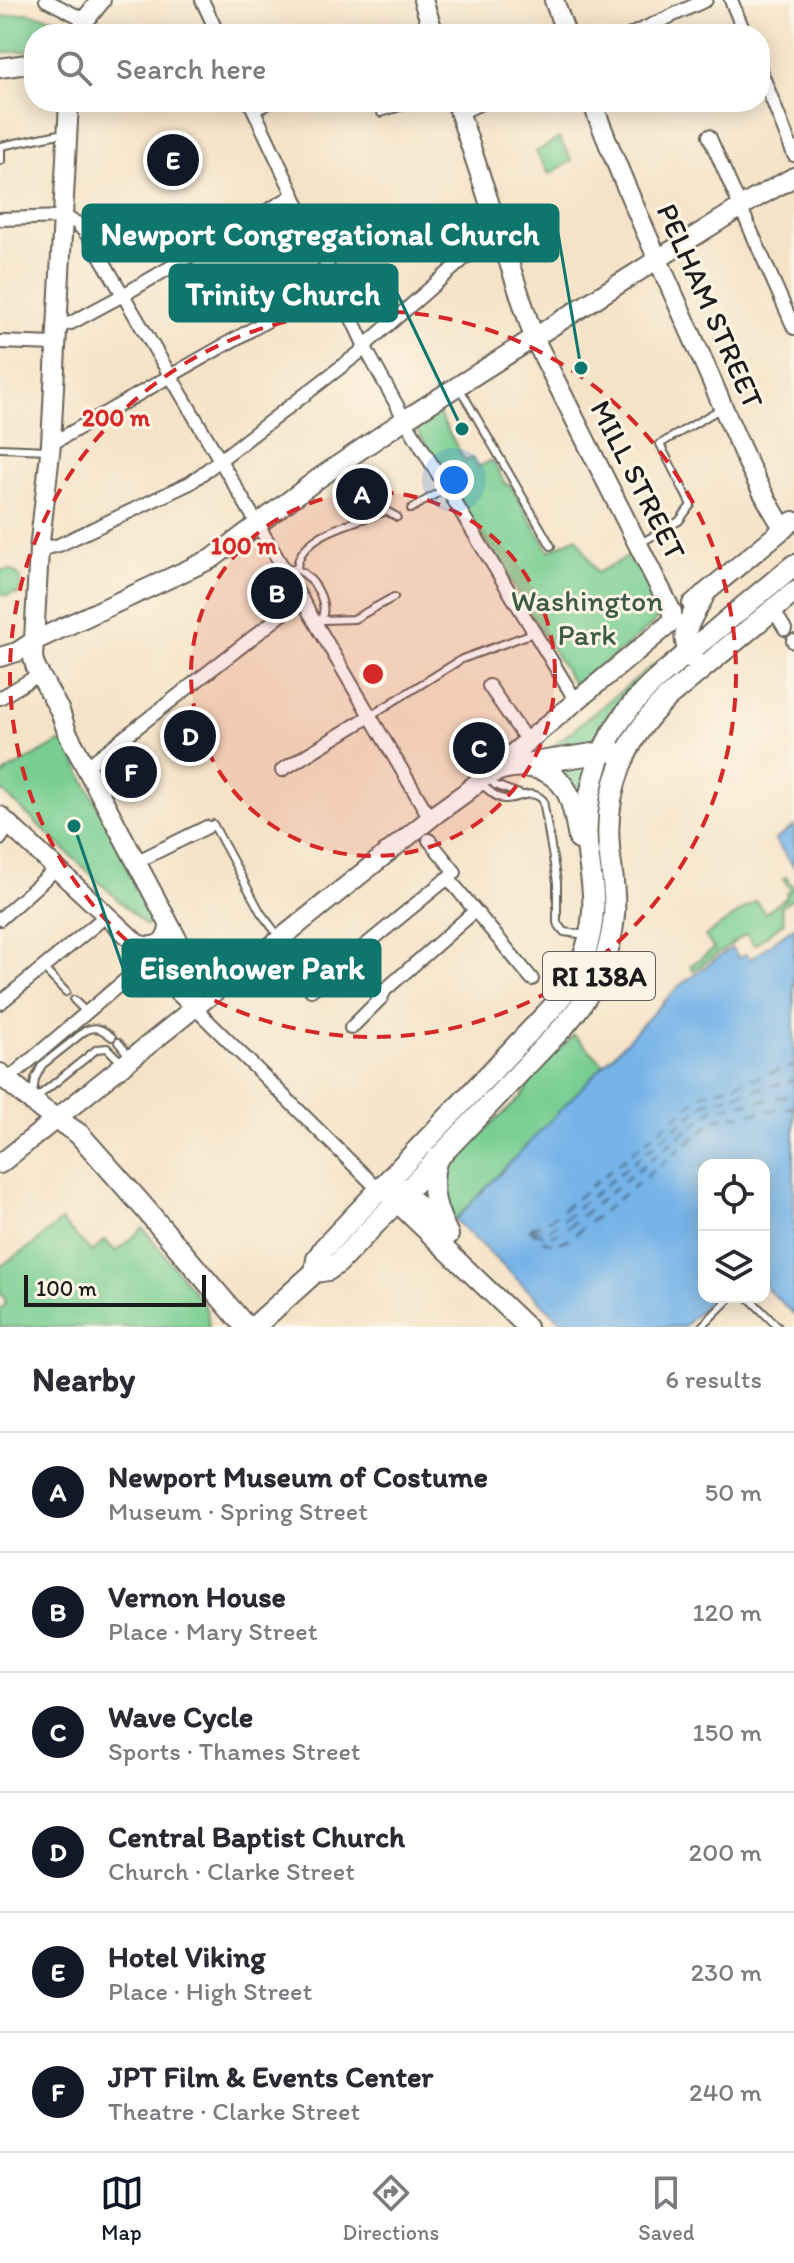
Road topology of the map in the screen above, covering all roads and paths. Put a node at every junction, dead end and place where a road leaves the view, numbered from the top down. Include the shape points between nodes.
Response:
1 (46, 0) edge
2 (101, 0) edge
3 (202, 0) edge
4 (423, 0) edge
5 (554, 0) edge
6 (706, 0) edge
7 (731, 0) edge
8 (78, 24) edge
9 (84, 24) edge
10 (213, 24) edge
11 (430, 24) edge
12 (562, 24) edge
13 (654, 24) edge
14 (741, 24) edge
15 (24, 64) edge
16 (0, 68) edge
17 (770, 94) edge
18 (68, 112) edge
19 (255, 112) edge
20 (384, 112) edge
21 (460, 112) edge
22 (596, 112) edge
23 (381, 113) dead end
24 (67, 132) junction
25 (709, 136) dead end
26 (794, 155) edge
27 (1, 161) edge
28 (794, 177) edge
29 (294, 195) junction
30 (741, 208) junction
31 (64, 217) junction
32 (0, 219) edge
33 (498, 229) junction
34 (658, 259) junction
35 (335, 282) junction
36 (123, 295) junction
37 (794, 328) edge
38 (56, 335) junction
39 (534, 338) junction
40 (0, 342) edge
41 (365, 347) junction
42 (171, 376) junction
43 (459, 386) junction
44 (723, 406) junction
45 (405, 420) junction
46 (51, 447) junction
47 (0, 448) edge
48 (221, 461) junction
49 (446, 488) junction
50 (411, 509) dead end
51 (397, 517) dead end
52 (259, 524) junction
53 (789, 525) edge
54 (639, 544) junction
55 (551, 546) dead end
56 (39, 550) junction
57 (794, 565) edge
58 (291, 570) junction
59 (794, 592) edge
60 (704, 595) junction
61 (394, 597) dead end
62 (302, 599) junction
63 (773, 609) junction
64 (672, 612) junction
65 (320, 622) junction
66 (785, 629) dead end
67 (533, 633) junction
68 (34, 641) junction
69 (688, 652) junction
70 (0, 657) edge
71 (701, 668) junction
72 (40, 674) junction
73 (489, 686) dead end
74 (0, 698) edge
75 (576, 701) junction
76 (370, 716) junction
77 (632, 740) junction
78 (527, 741) junction
79 (603, 753) junction
80 (518, 766) junction
81 (86, 767) junction
82 (282, 770) dead end
83 (483, 778) junction
84 (430, 818) junction
85 (210, 825) joint
86 (3, 826) edge
87 (429, 840) dead end
88 (136, 862) junction
89 (57, 868) junction
90 (448, 878) junction
91 (594, 901) junction
92 (475, 911) junction
93 (107, 915) junction
94 (0, 919) edge
95 (169, 925) junction
96 (590, 935) junction
97 (281, 938) junction
98 (140, 949) junction
99 (43, 968) junction
100 (532, 979) dead end
101 (311, 990) dead end
102 (66, 992) dead end
103 (74, 1000) dead end
104 (0, 1003) edge
105 (201, 1006) junction
106 (87, 1013) junction
107 (351, 1028) dead end
108 (128, 1061) junction
109 (4, 1077) edge
110 (32, 1101) junction
111 (56, 1118) junction
112 (438, 1158) junction
113 (0, 1164) edge
114 (381, 1182) junction
115 (401, 1197) junction
116 (448, 1235) junction
117 (462, 1264) junction
118 (315, 1272) junction
119 (725, 1303) edge
120 (754, 1303) edge
121 (246, 1327) edge
122 (254, 1327) edge
123 (527, 1327) edge
124 (701, 1327) edge
125 (778, 1327) edge

1 - 8 street
2 - 9 main road
3 - 10 street
4 - 11 main road
5 - 12 main road
6 - 13 street
7 - 14 street
15 - 16 main road
17 - 26 street
18 - 24 main road
19 - 29 street
20 - 23 lane
21 - 33 main road, MILL STREET
22 - 34 main road, PELHAM STREET
24 - 27 lane via 1,146
24 - 31 main road
25 - 30 street
28 - 30 main road
29 - 35 street
29 - 36 street
30 - 34 main road
30 - 37 street
31 - 32 street
31 - 36 street via 89,237
31 - 38 main road
33 - 39 main road, MILL STREET
33 - 41 street
34 - 39 main road
34 - 44 main road, PELHAM STREET
35 - 41 street
35 - 42 street
36 - 38 street
36 - 42 street
38 - 40 street
38 - 46 main road
39 - 43 main road
39 - 54 main road, MILL STREET
41 - 45 street
41 - 48 street
42 - 46 street
42 - 48 street
43 - 45 main road
43 - 55 lane
44 - 53 main road, PELHAM STREET via 762,491
44 - 54 lane via 660,444 691,505 679,521
45 - 49 street
45 - 52 main road
46 - 47 lane
46 - 56 main road
48 - 52 street
48 - 56 street via 190,483
49 - 50 lane
49 - 67 street
51 - 58 lane via 386,511 334,528 306,547
52 - 58 street
52 - 68 main road via 213,558
53 - 60 main road
54 - 64 main road, MILL STREET
56 - 68 main road
57 - 69 main road, RI 138A
58 - 62 street
58 - 65 lane via 305,575 317,590 325,610
59 - 63 main road, RI 138A
60 - 64 main road
60 - 69 main road via 685,633
61 - 65 lane via 354,619
62 - 65 street
62 - 81 street
63 - 66 street
63 - 71 main road, RI 138A
64 - 75 main road via 669,624
65 - 76 street
67 - 75 street
67 - 76 lane via 462,659
68 - 70 main road
68 - 72 main road
69 - 71 main road
69 - 79 main road, RI 138A via 634,701
71 - 77 main road, RI 138A via 660,704
72 - 74 street
72 - 81 main road
73 - 78 street
75 - 78 main road
76 - 82 street
76 - 84 street
77 - 79 main road
77 - 112 main road, RI 138A via 611,798 614,912 599,977 565,1025
78 - 83 main road
79 - 80 main road
79 - 91 main road, RI 138A via 588,815
80 - 83 main road
80 - 91 main road via 545,771 566,790
81 - 88 main road
83 - 84 main road
83 - 96 lane via 522,795 537,795 544,803 557,882 557,923 560,930
84 - 97 main road
85 - 88 street
85 - 97 lane
86 - 89 main road
87 - 90 street via 455,872
88 - 95 main road
89 - 93 main road
89 - 94 street
90 - 92 street
90 - 101 street
91 - 96 main road, RI 138A
92 - 100 street
92 - 107 street via 385,990
93 - 98 main road
93 - 99 street
95 - 98 main road via 161,944
95 - 105 main road
96 - 114 main road, RI 138A via 564,995
97 - 105 main road
98 - 105 main road via 150,965
98 - 106 street via 140,967
99 - 102 lane
99 - 104 street
103 - 106 lane
105 - 108 main road
105 - 114 street
106 - 109 street
108 - 110 lane via 107,1048 97,1049
108 - 110 lane via 115,1040 92,1027 37,1072
108 - 111 main road
109 - 110 main road
110 - 111 main road
111 - 113 main road
111 - 121 main road via 85,1140
112 - 115 main road, RI 138A
112 - 116 main road via 433,1193
114 - 115 main road
114 - 118 main road, RI 138A via 324,1248
115 - 116 main road
115 - 117 main road
115 - 118 main road, RI 138A via 338,1263
116 - 117 main road
117 - 123 main road
118 - 122 main road, RI 138A
119 - 124 lane
120 - 125 lane

